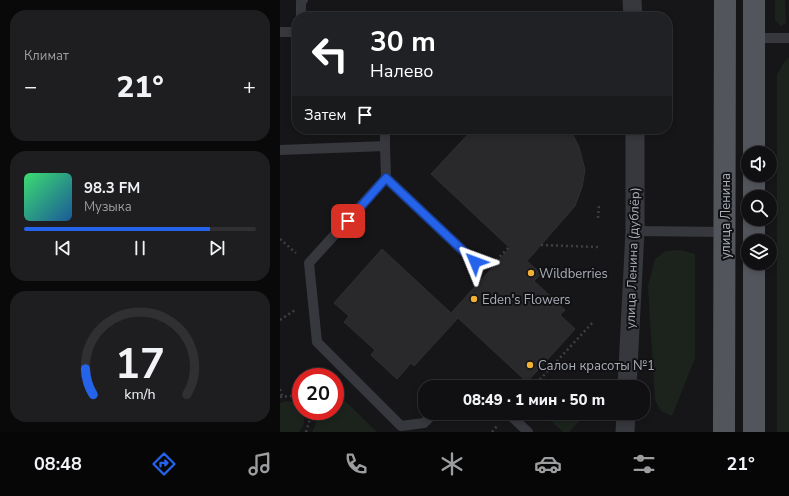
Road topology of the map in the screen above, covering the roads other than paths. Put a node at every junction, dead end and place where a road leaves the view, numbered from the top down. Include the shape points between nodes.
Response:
1 (303, 0) edge
2 (632, 0) edge
3 (725, 0) edge
4 (754, 0) edge
5 (302, 12) edge
6 (633, 12) edge
7 (280, 32) edge
8 (292, 32) edge
9 (754, 38) junction
10 (789, 38) edge
11 (385, 134) edge
12 (635, 134) edge
13 (385, 146) junction
14 (754, 146) edge
15 (280, 150) edge
16 (386, 178) junction
17 (635, 232) junction
18 (725, 232) junction
19 (475, 262) dead end
20 (754, 270) edge
21 (627, 380) edge
22 (427, 420) edge
23 (515, 420) edge
24 (626, 420) edge
25 (414, 428) edge
26 (528, 432) edge
27 (625, 432) edge
28 (724, 432) edge
29 (754, 432) edge

1 - 5 lane
2 - 6 street
3 - 18 main road, улица Ленина
4 - 9 main road
7 - 8 lane
9 - 10 lane
9 - 14 main road
11 - 13 lane
12 - 17 street, улица Ленина (дублёр)
13 - 15 lane
13 - 16 lane
16 - 19 lane
16 - 25 lane via 309,263 317,342 401,426
17 - 18 lane
17 - 21 street, улица Ленина (дублёр)
18 - 28 main road, улица Ленина
20 - 29 main road
22 - 25 lane
23 - 26 lane
24 - 27 street

